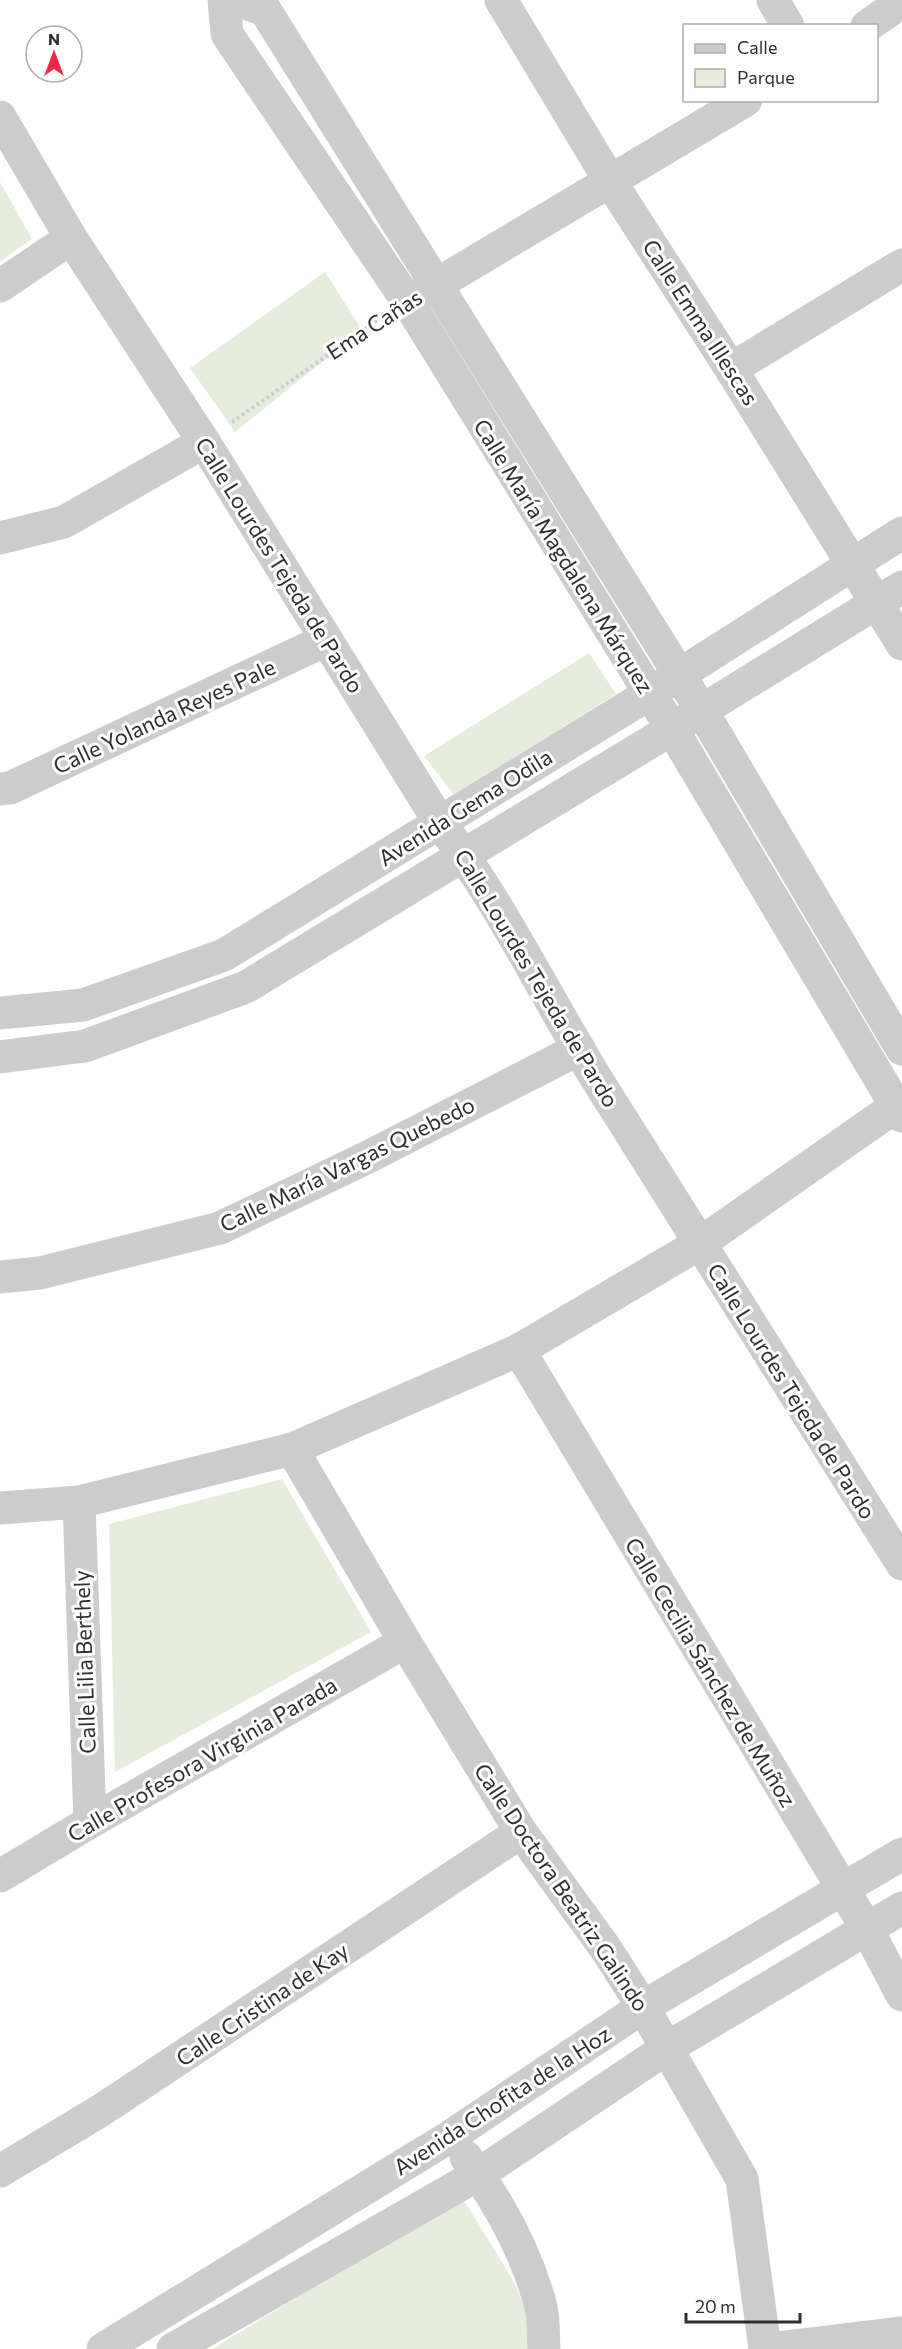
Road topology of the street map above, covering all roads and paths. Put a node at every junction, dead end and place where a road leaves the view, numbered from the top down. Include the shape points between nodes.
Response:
1 (224, 0) edge
2 (237, 0) edge
3 (501, 0) edge
4 (773, 0) edge
5 (902, 2) edge
6 (787, 24) edge
7 (870, 24) edge
8 (743, 102) edge
9 (0, 117) edge
10 (610, 181) junction
11 (71, 238) junction
12 (902, 265) edge
13 (436, 284) junction
14 (0, 286) edge
15 (408, 302) junction
16 (731, 369) junction
17 (204, 442) junction
18 (902, 533) edge
19 (0, 538) edge
20 (853, 562) junction
21 (889, 595) edge
22 (326, 640) junction
23 (902, 644) edge
24 (678, 673) junction
25 (649, 694) junction
26 (702, 711) junction
27 (672, 729) junction
28 (0, 789) edge
29 (440, 823) junction
30 (464, 855) junction
31 (0, 1013) edge
32 (579, 1049) junction
33 (902, 1049) edge
34 (0, 1057) edge
35 (900, 1108) edge
36 (699, 1244) junction
37 (0, 1277) edge
38 (519, 1350) junction
39 (292, 1449) junction
40 (79, 1502) junction
41 (0, 1508) edge
42 (902, 1564) edge
43 (405, 1642) junction
44 (90, 1822) junction
45 (522, 1832) junction
46 (902, 1854) edge
47 (0, 1876) edge
48 (841, 1890) junction
49 (902, 1908) edge
50 (867, 1929) junction
51 (902, 1995) edge
52 (643, 2007) junction
53 (667, 2048) junction
54 (451, 2136) junction
55 (0, 2171) edge
56 (478, 2174) junction
57 (171, 2307) junction
58 (902, 2333) edge
59 (182, 2344) edge
60 (103, 2349) edge
61 (544, 2349) edge
62 (768, 2349) edge

1 - 15 street, Calle María Magdalena Márquez via 227,34
2 - 13 street, Calle María Magdalena Márquez via 265,10
3 - 10 street, Calle Emma Illescas
4 - 6 street
5 - 7 street
8 - 10 street, Ema Cañas
9 - 11 street, Calle Lourdes Tejeda de Pardo
10 - 13 street, Ema Cañas
10 - 16 street, Calle Emma Illescas
11 - 14 street
11 - 17 street, Calle Lourdes Tejeda de Pardo
12 - 16 street
13 - 15 street, Ema Cañas
13 - 24 street, Calle María Magdalena Márquez
15 - 17 path, Ema Cañas
15 - 25 street, Calle María Magdalena Márquez
16 - 20 street, Calle Emma Illescas
17 - 19 street via 64,522
17 - 22 street, Calle Lourdes Tejeda de Pardo
18 - 20 street, Avenida Gema Odila
20 - 21 street, Calle Emma Illescas
20 - 24 street, Avenida Gema Odila
21 - 23 street, Calle Emma Illescas
21 - 26 street, Avenida Gema Odila
22 - 28 street, Calle Yolanda Reyes Pale via 10,788
22 - 29 street, Calle Lourdes Tejeda de Pardo
24 - 25 street, Avenida Gema Odila
24 - 26 street, Calle María Magdalena Márquez
25 - 27 street, Calle María Magdalena Márquez
25 - 29 street, Avenida Gema Odila
26 - 27 street, Avenida Gema Odila
26 - 33 street, Calle María Magdalena Márquez
27 - 30 street, Avenida Gema Odila
27 - 35 street, Calle María Magdalena Márquez
29 - 30 street, Calle Lourdes Tejeda de Pardo
29 - 31 street, Avenida Gema Odila via 224,956 83,1005
30 - 32 street, Calle Lourdes Tejeda de Pardo
30 - 34 street, Avenida Gema Odila via 246,987 86,1046
32 - 36 street, Calle Lourdes Tejeda de Pardo
32 - 37 street, Calle María Vargas Quebedo via 220,1228 40,1273
35 - 36 street
36 - 38 street
36 - 42 street, Calle Lourdes Tejeda de Pardo
38 - 39 street
38 - 48 street, Calle Cecilia Sánchez de Muñoz
39 - 40 street
39 - 43 street, Calle Doctora Beatriz Galindo
40 - 41 street
40 - 44 street, Calle Lilia Berthely
43 - 44 street, Calle Profesora Virginia Parada
43 - 45 street, Calle Doctora Beatriz Galindo
44 - 47 street, Calle Profesora Virginia Parada
45 - 52 street, Calle Doctora Beatriz Galindo
45 - 55 street, Calle Cristina de Kay via 100,2111
46 - 48 street, Avenida Chofita de la Hoz
48 - 50 street, Calle Cecilia Sánchez de Muñoz
48 - 52 street, Avenida Chofita de la Hoz
49 - 50 street, Avenida Chofita de la Hoz
50 - 51 street, Calle Cecilia Sánchez de Muñoz
50 - 53 street, Avenida Chofita de la Hoz
52 - 53 street, Calle Doctora Beatriz Galindo
52 - 54 street, Avenida Chofita de la Hoz
53 - 56 street, Avenida Chofita de la Hoz
53 - 62 street, Calle Doctora Beatriz Galindo via 742,2179
54 - 56 street
54 - 57 street, Avenida Chofita de la Hoz
56 - 59 street, Avenida Chofita de la Hoz
56 - 61 street via 520,2248 541,2309
57 - 59 street
57 - 60 street, Avenida Chofita de la Hoz
58 - 62 street

